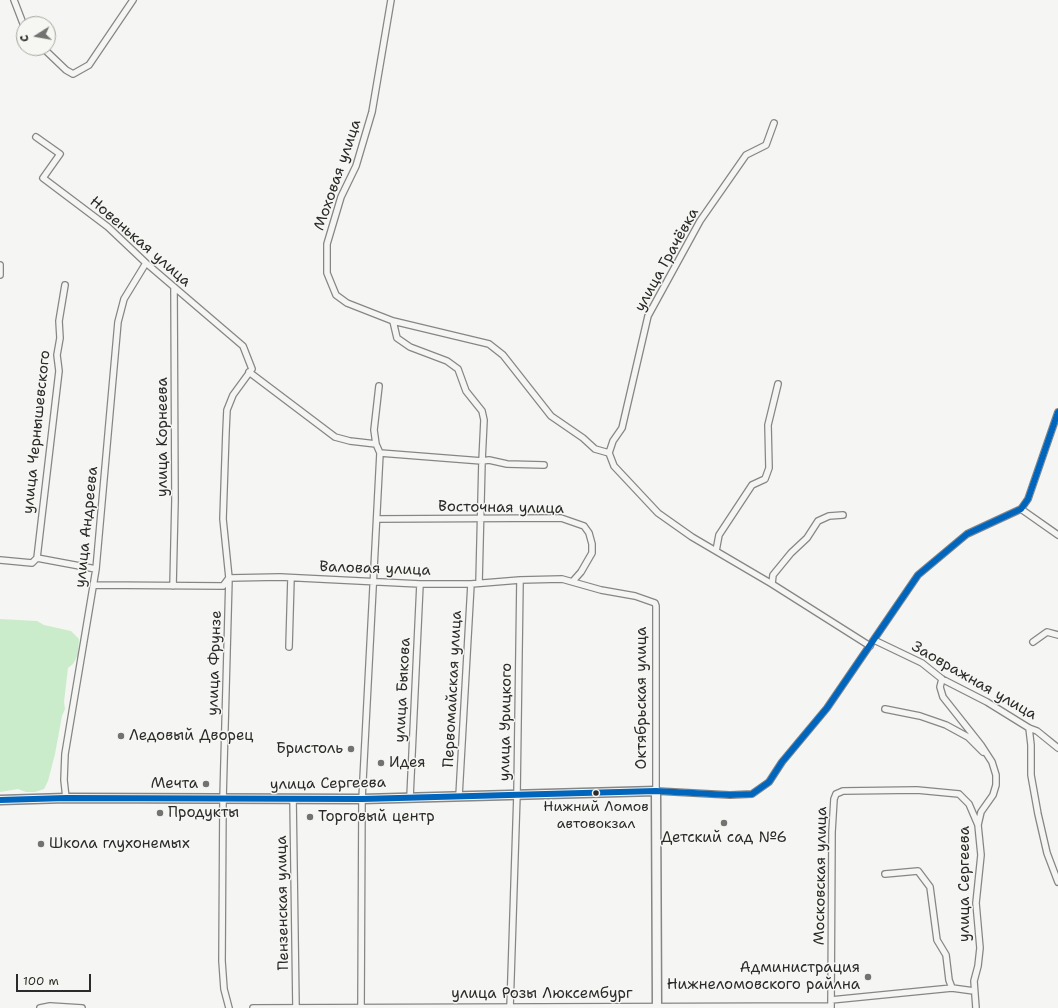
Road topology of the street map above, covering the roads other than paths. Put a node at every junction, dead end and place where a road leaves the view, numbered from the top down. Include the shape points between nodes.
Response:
1 (14, 0) edge
2 (133, 0) edge
3 (391, 0) edge
4 (20, 16) edge
5 (51, 56) edge
6 (774, 123) dead end
7 (36, 137) dead end
8 (146, 264) junction
9 (1, 265) edge
10 (0, 275) edge
11 (65, 285) dead end
12 (174, 287) junction
13 (393, 321) junction
14 (249, 372) junction
15 (778, 384) dead end
16 (379, 386) dead end
17 (1058, 412) edge
18 (376, 444) junction
19 (380, 453) junction
20 (609, 453) junction
21 (482, 461) junction
22 (544, 465) dead end
23 (1021, 509) junction
24 (843, 515) dead end
25 (377, 519) junction
26 (480, 519) junction
27 (1058, 535) edge
28 (716, 551) junction
29 (37, 558) junction
30 (0, 560) edge
31 (96, 569) junction
32 (229, 578) junction
33 (291, 578) junction
34 (520, 580) junction
35 (374, 581) junction
36 (573, 581) junction
37 (480, 583) junction
38 (420, 584) junction
39 (471, 584) junction
40 (772, 584) junction
41 (94, 585) junction
42 (173, 586) junction
43 (655, 603) joint
44 (1058, 635) edge
45 (874, 640) junction
46 (1033, 642) dead end
47 (870, 646) junction
48 (289, 647) dead end
49 (942, 679) junction
50 (885, 709) dead end
51 (1029, 728) junction
52 (1058, 748) edge
53 (992, 762) junction
54 (656, 791) junction
55 (517, 794) junction
56 (459, 796) junction
57 (410, 797) junction
58 (66, 798) junction
59 (293, 798) junction
60 (223, 799) junction
61 (362, 799) junction
62 (0, 800) edge
63 (969, 804) junction
64 (985, 807) junction
65 (978, 825) junction
66 (885, 874) dead end
67 (1058, 882) edge
68 (952, 988) junction
69 (974, 991) junction
70 (831, 1005) edge
71 (296, 1007) junction
72 (510, 1007) edge
73 (657, 1007) edge
74 (40, 1008) edge
75 (82, 1008) edge
76 (229, 1008) edge
77 (253, 1008) edge
78 (361, 1008) edge
79 (976, 1008) edge

1 - 4 street
2 - 5 street via 89,65 73,74
3 - 13 street, Моховая улица via 372,112 356,166 341,197 327,244 327,273 336,295 347,303
6 - 20 street, улица Грачёвка via 766,145 746,155 700,220 648,316 622,428
7 - 8 street, Новенькая улица via 60,154 43,178 108,226
8 - 12 street, Новенькая улица
8 - 31 street, улица Андреева via 124,299 118,322
9 - 10 street
11 - 29 street, улица Чернышевского via 59,321 59,371
12 - 14 street, Новенькая улица via 243,346 252,369
12 - 42 street, улица Корнеева
13 - 20 street, Моховая улица via 489,344 503,355 551,416 595,449
13 - 21 street via 397,338 410,347 446,361 458,369 466,391 482,411
14 - 18 street via 335,437
14 - 32 street, улица Фрунзе via 233,395 227,410 223,519
15 - 28 street via 768,425 769,468 765,479 752,486 743,498 718,535
16 - 18 street via 374,430
17 - 23 street via 1028,499
18 - 19 street
19 - 21 street
19 - 25 street
20 - 28 street via 614,466 658,513
21 - 22 street
21 - 26 street
23 - 27 street
23 - 45 street via 967,534 918,575
24 - 40 street via 829,516 818,521 807,538 773,575
25 - 26 street, Восточная улица
25 - 35 street
26 - 36 street, Восточная улица via 561,518 584,526 590,533 592,553
26 - 37 street
28 - 40 street
29 - 30 street via 32,563
29 - 31 street
31 - 41 street, улица Андреева
32 - 33 street, Валовая улица
32 - 42 street, Валовая улица via 223,586
32 - 60 street, улица Фрунзе
33 - 35 street, Валовая улица
33 - 48 street
34 - 36 street, Валовая улица
34 - 37 street, Валовая улица
34 - 55 street, улица Урицкого
35 - 38 street, Валовая улица
35 - 61 street
36 - 43 street, Валовая улица
37 - 39 street, Валовая улица
38 - 39 street, Валовая улица
38 - 57 street, улица Быкова
39 - 56 street, Первомайская улица
40 - 47 street
41 - 42 street, Валовая улица
41 - 58 street, улица Андреева via 65,754
43 - 54 street, Октябрьская улица
44 - 46 street via 1047,632
45 - 47 street
45 - 49 street, Заовражная улица via 922,663
47 - 54 street via 827,708 782,762 769,782 752,794
49 - 51 street, Заовражная улица via 987,702
49 - 53 street, улица Сергеева via 940,687 943,697 981,744
50 - 53 street via 920,716 946,725 968,737
51 - 52 street, Заовражная улица via 1037,731
51 - 67 street via 1031,775 1038,814 1047,853
53 - 64 street, улица Сергеева via 996,785
54 - 55 main road, улица Сергеева
54 - 73 main road, Октябрьская улица
55 - 56 main road, улица Сергеева
55 - 72 street, улица Урицкого
56 - 57 main road, улица Сергеева
57 - 61 main road, улица Сергеева
58 - 60 main road, улица Сергеева
58 - 62 main road, улица Сергеева
59 - 60 main road, улица Сергеева
59 - 61 main road, улица Сергеева
59 - 71 street, Пензенская улица
60 - 76 street, улица Фрунзе via 222,961 224,989
61 - 78 street
63 - 64 street via 978,809
63 - 65 street
63 - 70 street, Московская улица via 959,794 944,792 843,791 836,794 832,832
64 - 65 street, улица Сергеева
65 - 69 street, улица Сергеева via 981,855 976,903 980,948
66 - 68 street via 918,871 930,887 938,940 946,955
68 - 69 street
68 - 70 street, улица Розы Люксембург
69 - 79 street, улица Сергеева
70 - 73 street, улица Розы Люксембург
71 - 77 street, улица Розы Люксембург
71 - 78 street, улица Розы Люксембург
72 - 73 street, улица Розы Люксембург
72 - 78 street, улица Розы Люксембург
74 - 75 street

